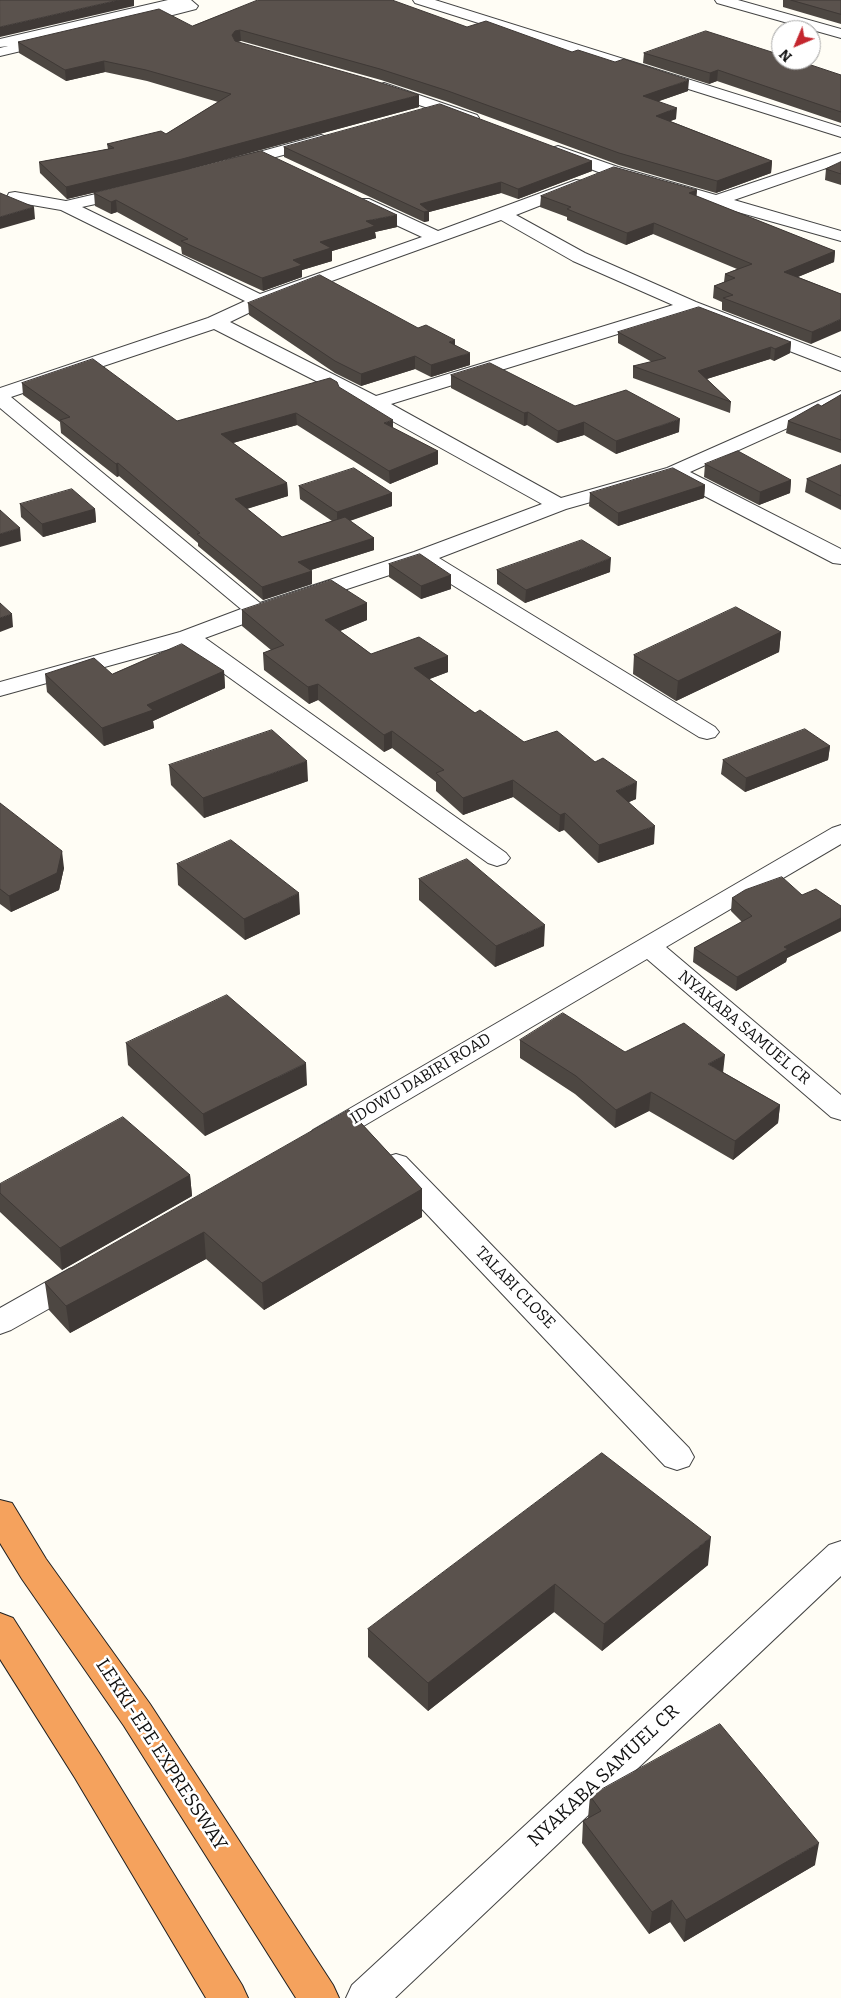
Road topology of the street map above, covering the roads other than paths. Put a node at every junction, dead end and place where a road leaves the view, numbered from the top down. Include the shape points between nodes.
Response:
1 (420, 0) edge
2 (722, 0) edge
3 (841, 34) edge
4 (0, 43) edge
5 (0, 52) edge
6 (366, 82) edge
7 (441, 107) junction
8 (413, 115) edge
9 (486, 124) edge
10 (841, 132) edge
11 (338, 135) edge
12 (540, 144) edge
13 (262, 155) junction
14 (841, 158) edge
15 (288, 167) edge
16 (216, 168) edge
17 (612, 171) junction
18 (141, 188) edge
19 (349, 196) edge
20 (16, 197) edge
21 (719, 200) junction
22 (66, 206) junction
23 (502, 214) junction
24 (841, 236) edge
25 (436, 237) junction
26 (259, 301) junction
27 (690, 306) junction
28 (215, 322) junction
29 (841, 364) edge
30 (0, 396) edge
31 (841, 397) edge
32 (374, 403) junction
33 (674, 472) junction
34 (559, 505) junction
35 (422, 556) junction
36 (841, 558) edge
37 (257, 611) junction
38 (188, 637) junction
39 (0, 689) edge
40 (707, 732) dead end
41 (841, 833) edge
42 (497, 858) dead end
43 (648, 945) junction
44 (841, 1110) edge
45 (353, 1120) junction
46 (301, 1149) edge
47 (103, 1263) edge
48 (0, 1322) edge
49 (677, 1457) dead end
50 (0, 1513) edge
51 (841, 1554) edge
52 (0, 1628) edge
53 (228, 1998) edge
54 (319, 1998) edge
55 (366, 1998) edge

1 - 10 street
2 - 3 street
4 - 5 street via 178,2 192,6
6 - 7 street
7 - 8 street
7 - 9 street
11 - 13 street
12 - 17 street
13 - 15 street
13 - 16 street
14 - 21 street
17 - 21 street
17 - 23 street
18 - 22 street
19 - 25 street
20 - 22 street
21 - 24 street
22 - 26 street
23 - 25 street
23 - 27 street via 579,257
25 - 26 street
26 - 28 street
27 - 29 street
27 - 32 street
28 - 30 street
28 - 32 street
30 - 37 street
31 - 33 street
32 - 34 street
33 - 34 street
33 - 36 street
34 - 35 street
35 - 37 street
35 - 40 street
37 - 38 street
38 - 39 street
38 - 42 street
41 - 43 street, IDOWU DABIRI ROAD
43 - 44 street, NYAKABA SAMUEL CR
43 - 45 street, IDOWU DABIRI ROAD
45 - 46 street, IDOWU DABIRI ROAD
45 - 49 street, TALABI CLOSE
47 - 48 street
50 - 54 highway, LEKKI-EPE EXPRESSWAY via 34,1569 137,1715
51 - 55 street, NYAKABA SAMUEL CR
52 - 53 highway

